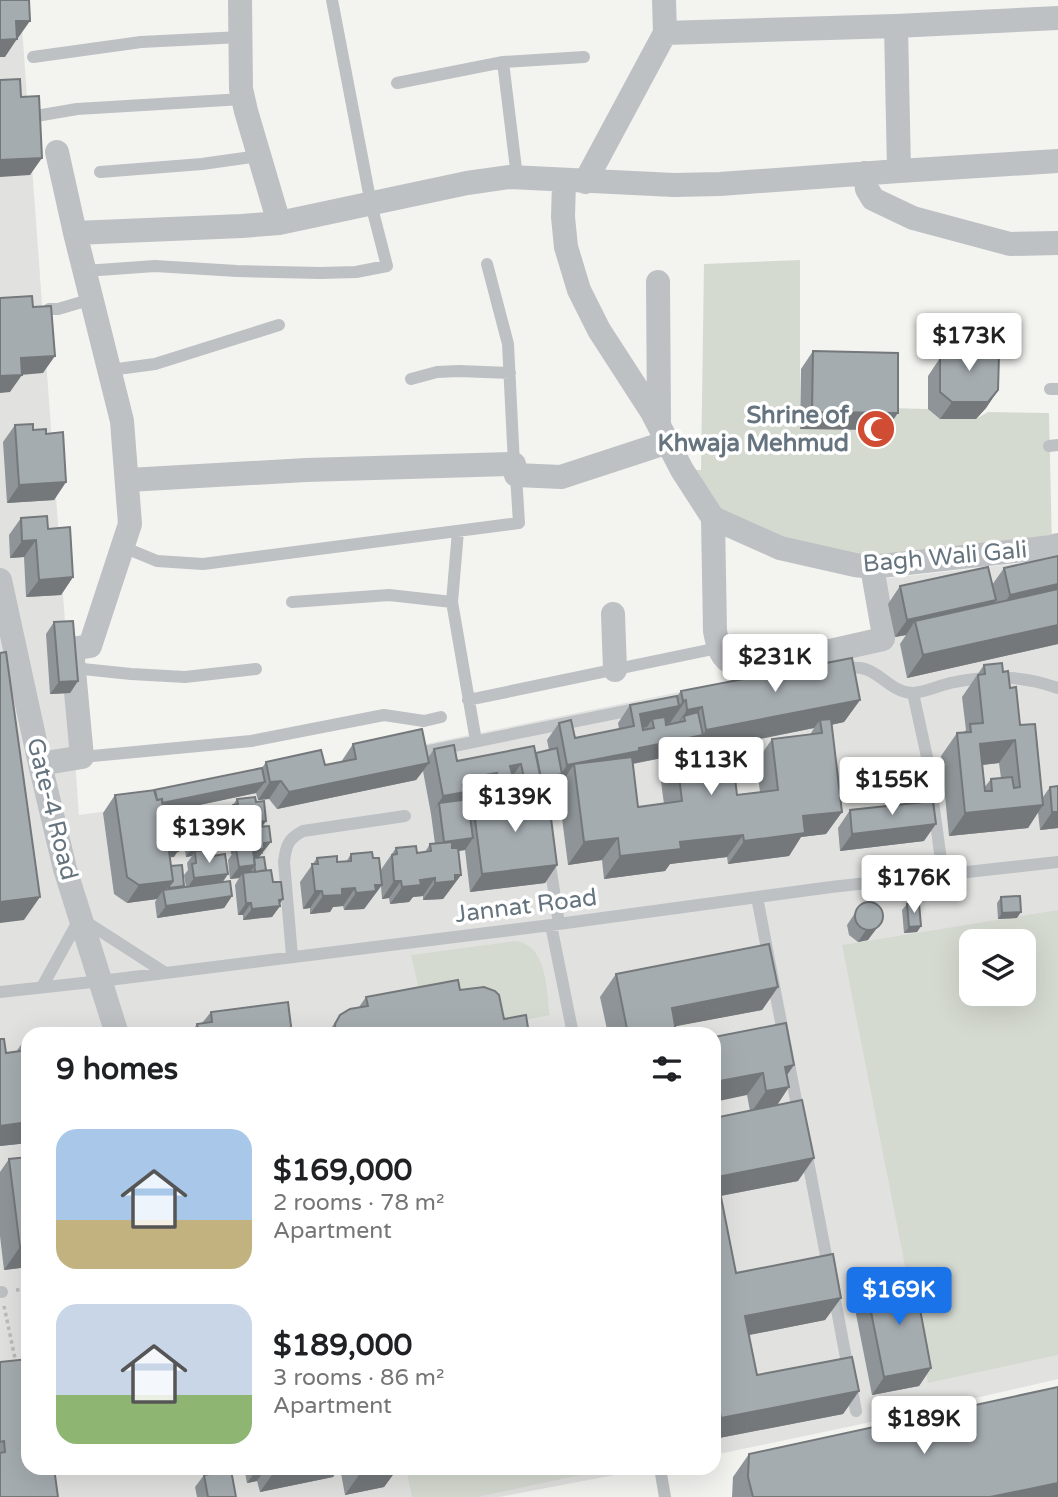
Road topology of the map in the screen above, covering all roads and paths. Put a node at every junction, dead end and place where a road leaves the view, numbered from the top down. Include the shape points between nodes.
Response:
1 (240, 0) edge
2 (332, 0) edge
3 (664, 0) edge
4 (1058, 18) edge
5 (896, 26) junction
6 (665, 33) junction
7 (241, 37) junction
8 (33, 57) dead end
9 (584, 57) dead end
10 (503, 62) junction
11 (397, 83) dead end
12 (243, 99) junction
13 (36, 116) edge
14 (57, 152) dead end
15 (259, 156) junction
16 (1058, 161) edge
17 (899, 171) junction
18 (100, 172) dead end
19 (865, 173) junction
20 (517, 177) junction
21 (574, 181) junction
22 (370, 204) junction
23 (278, 223) junction
24 (75, 233) junction
25 (1058, 243) edge
26 (487, 264) dead end
27 (85, 271) junction
28 (658, 282) dead end
29 (92, 299) junction
30 (49, 309) edge
31 (278, 325) dead end
32 (110, 370) junction
33 (510, 373) junction
34 (411, 379) dead end
35 (663, 432) junction
36 (515, 470) junction
37 (128, 480) junction
38 (713, 518) junction
39 (458, 531) junction
40 (1058, 545) edge
41 (123, 547) junction
42 (872, 567) junction
43 (1, 596) edge
44 (292, 602) dead end
45 (452, 602) junction
46 (613, 614) dead end
47 (718, 648) junction
48 (73, 668) junction
49 (256, 669) dead end
50 (615, 670) junction
51 (822, 671) edge
52 (1058, 688) edge
53 (913, 693) junction
54 (468, 700) junction
55 (651, 706) edge
56 (440, 717) dead end
57 (476, 741) junction
58 (414, 754) edge
59 (82, 757) junction
60 (40, 764) junction
61 (404, 816) dead end
62 (547, 844) edge
63 (1058, 862) edge
64 (943, 875) junction
65 (757, 897) junction
66 (80, 918) junction
67 (555, 924) junction
68 (292, 956) junction
69 (164, 972) junction
70 (101, 981) junction
71 (42, 987) junction
72 (0, 992) edge
73 (115, 1027) edge
74 (572, 1027) edge
75 (801, 1127) edge
76 (804, 1140) edge
77 (1, 1292) edge
78 (18, 1373) edge
79 (856, 1411) edge
80 (661, 1475) edge
81 (665, 1497) edge

1 - 7 street
2 - 22 lane
3 - 6 street
4 - 5 street
5 - 6 street
5 - 17 street
6 - 21 street
7 - 8 lane via 141,42
7 - 12 street
9 - 10 lane
10 - 11 lane
10 - 20 lane
12 - 13 lane via 77,109
12 - 15 street
14 - 24 street
15 - 18 lane
15 - 23 street
16 - 17 street
17 - 19 street
19 - 21 street via 720,184
19 - 25 street via 873,199 913,218 1010,244
20 - 21 street
20 - 22 street
21 - 35 street via 563,218 579,290
22 - 23 street
22 - 27 lane via 387,266 320,274 155,266
23 - 24 street
24 - 27 street
26 - 33 lane via 508,344
27 - 29 street
28 - 35 street
29 - 30 lane
29 - 32 street
31 - 32 lane via 155,364
32 - 37 street via 122,421
33 - 34 lane via 437,372
33 - 36 lane
35 - 36 street via 561,477
35 - 38 street
36 - 37 street via 306,470
36 - 39 lane via 519,523
37 - 41 street via 130,524
38 - 42 street, Bagh Wali Gali via 780,548
38 - 47 street
39 - 41 lane via 203,564 157,561
39 - 45 lane
40 - 42 street, Bagh Wali Gali
41 - 48 street via 90,646 72,649
42 - 47 street via 883,639 745,670 730,664
43 - 60 street, Gate-4 Road
44 - 45 lane via 388,595
45 - 54 lane
46 - 50 street
47 - 50 lane
48 - 49 lane via 185,677
48 - 59 street
50 - 54 lane
51 - 53 lane via 863,668 899,690
52 - 53 lane via 996,676
53 - 64 lane
54 - 57 lane
55 - 57 lane
56 - 59 lane via 424,721 384,715 251,741
57 - 58 lane
59 - 60 street
60 - 66 street, Gate-4 Road
61 - 68 lane via 293,836 284,862
62 - 67 lane
63 - 64 lane, Jannat Road
64 - 65 lane, Jannat Road
65 - 67 lane, Jannat Road
65 - 75 lane
66 - 69 lane
66 - 70 street, Gate-4 Road
66 - 71 lane
67 - 68 lane, Jannat Road
67 - 74 lane
68 - 69 lane, Jannat Road
69 - 70 lane, Jannat Road
70 - 71 lane, Jannat Road
70 - 73 street, Gate-4 Road
71 - 72 lane, Jannat Road
76 - 79 lane
77 - 78 path
80 - 81 lane

